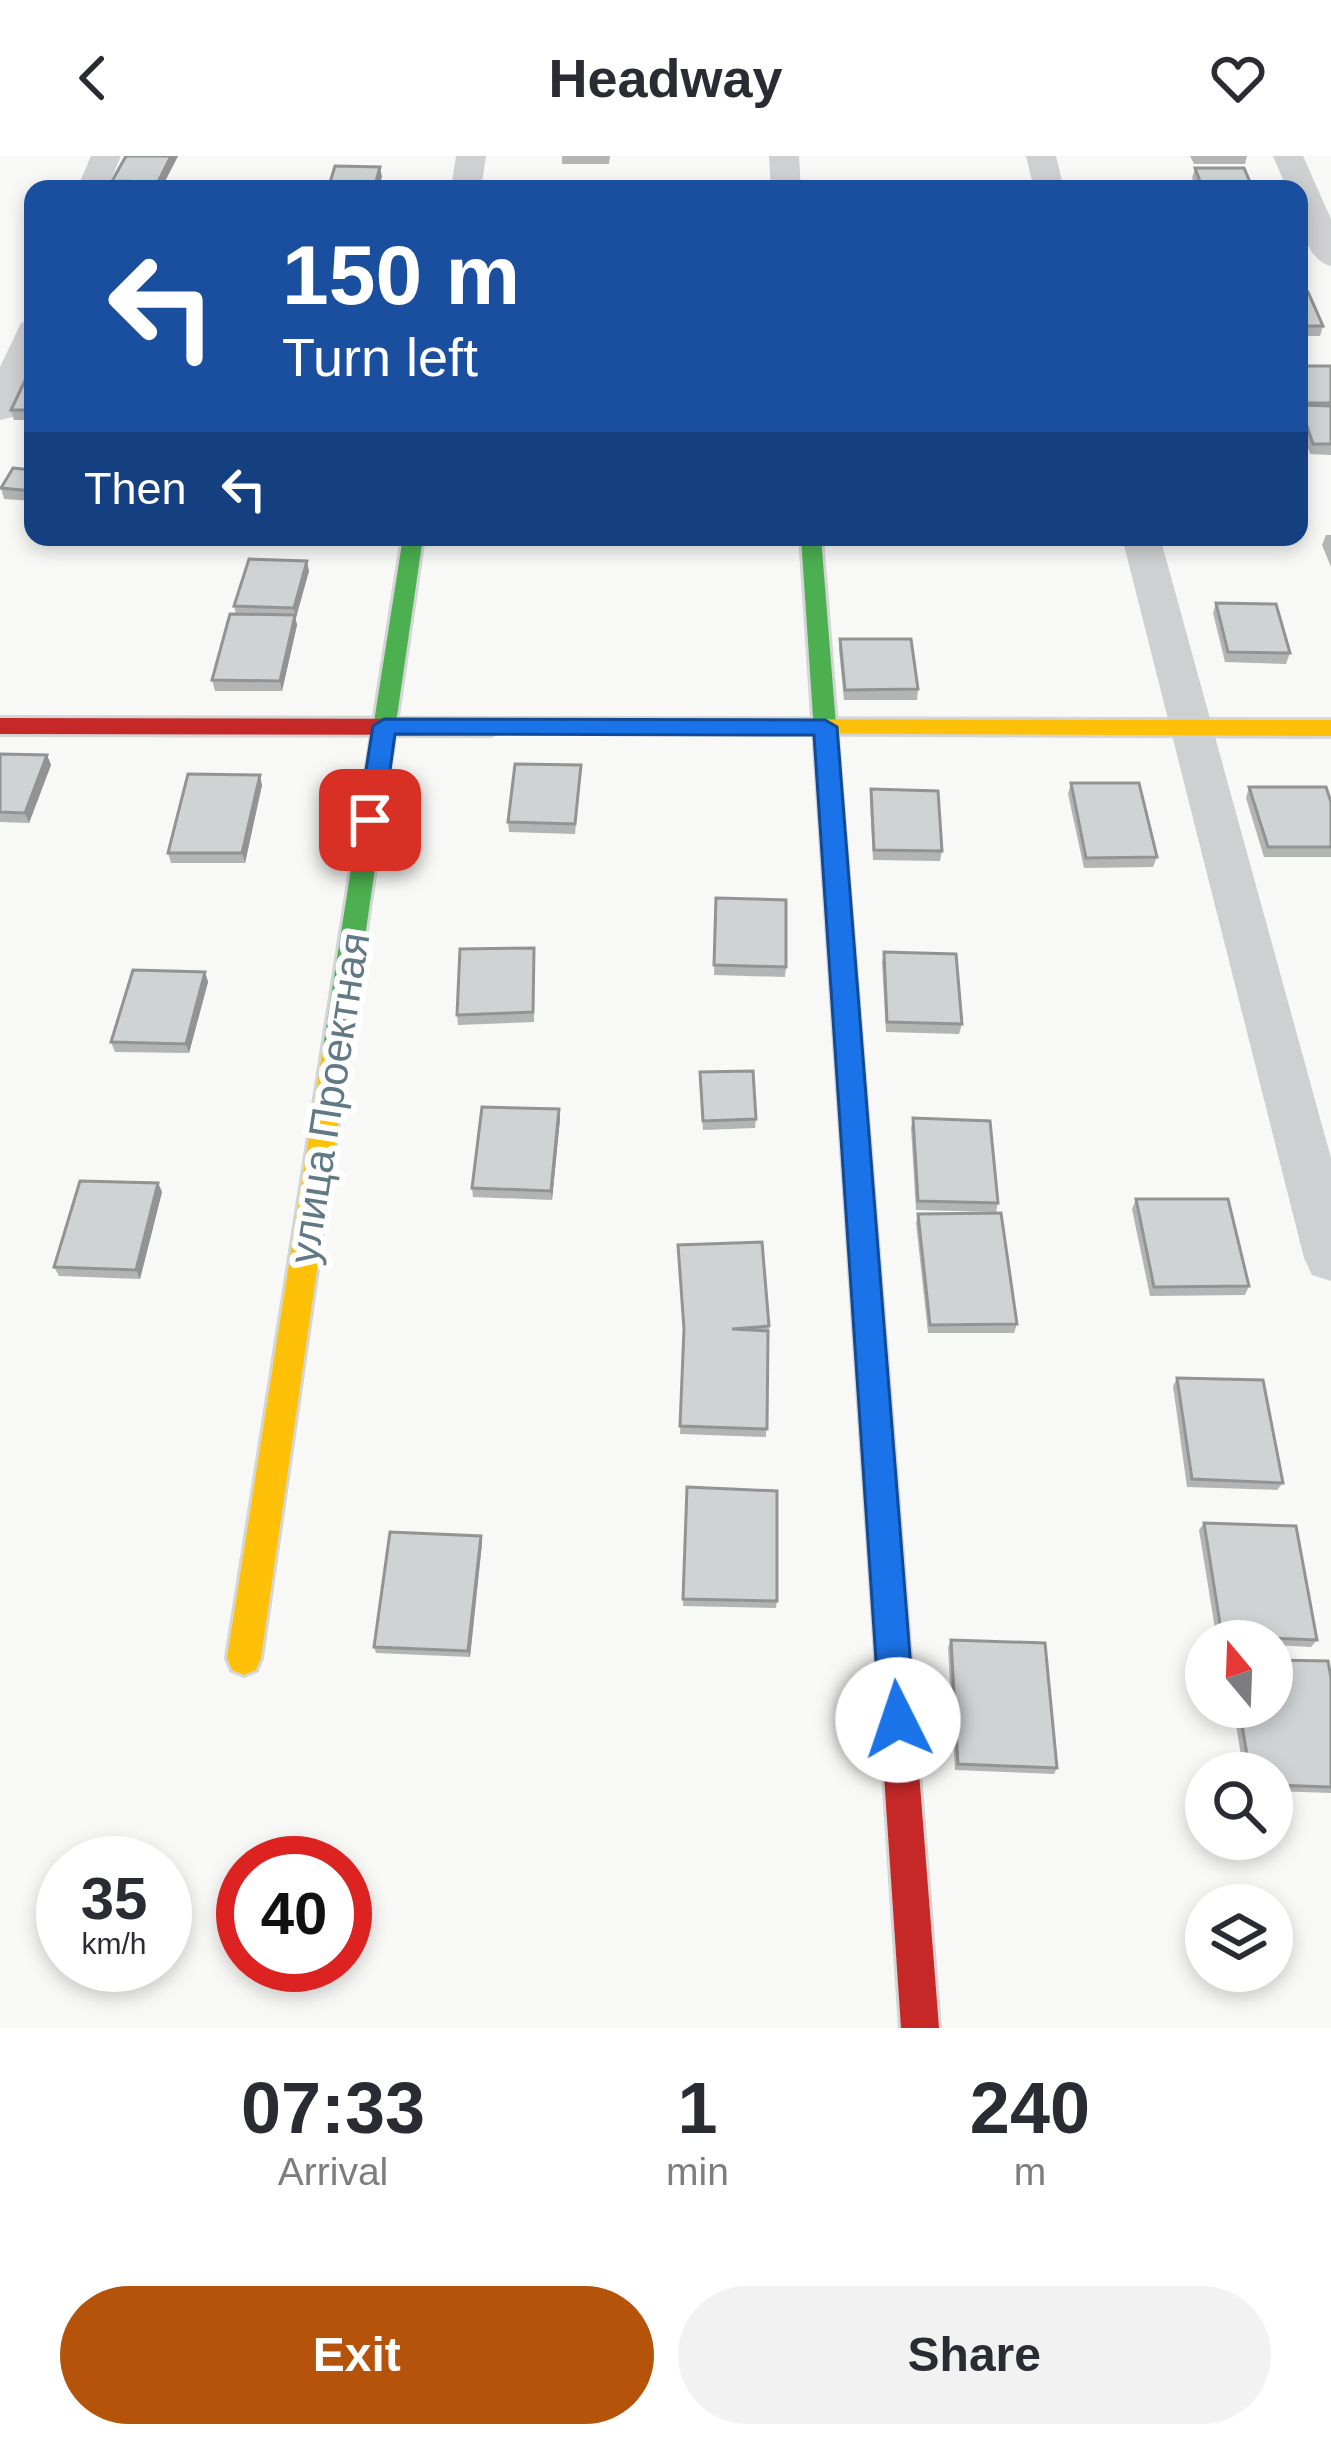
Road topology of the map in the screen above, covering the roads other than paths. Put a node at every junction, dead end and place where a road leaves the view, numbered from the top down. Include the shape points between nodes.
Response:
1 (1308, 203) edge
2 (1331, 256) edge
3 (24, 352) edge
4 (0, 409) edge
5 (412, 546) edge
6 (813, 546) edge
7 (1143, 546) edge
8 (0, 726) edge
9 (384, 726) junction
10 (825, 727) junction
11 (1192, 728) junction
12 (1331, 728) edge
13 (1331, 1258) edge
14 (244, 1658) dead end
15 (920, 2028) edge

1 - 2 street
3 - 4 street
5 - 9 street, улица Проектная
6 - 10 street
7 - 11 street
8 - 9 street
9 - 10 street
9 - 14 street, улица Проектная
10 - 11 street
10 - 15 street
11 - 12 street
11 - 13 street

